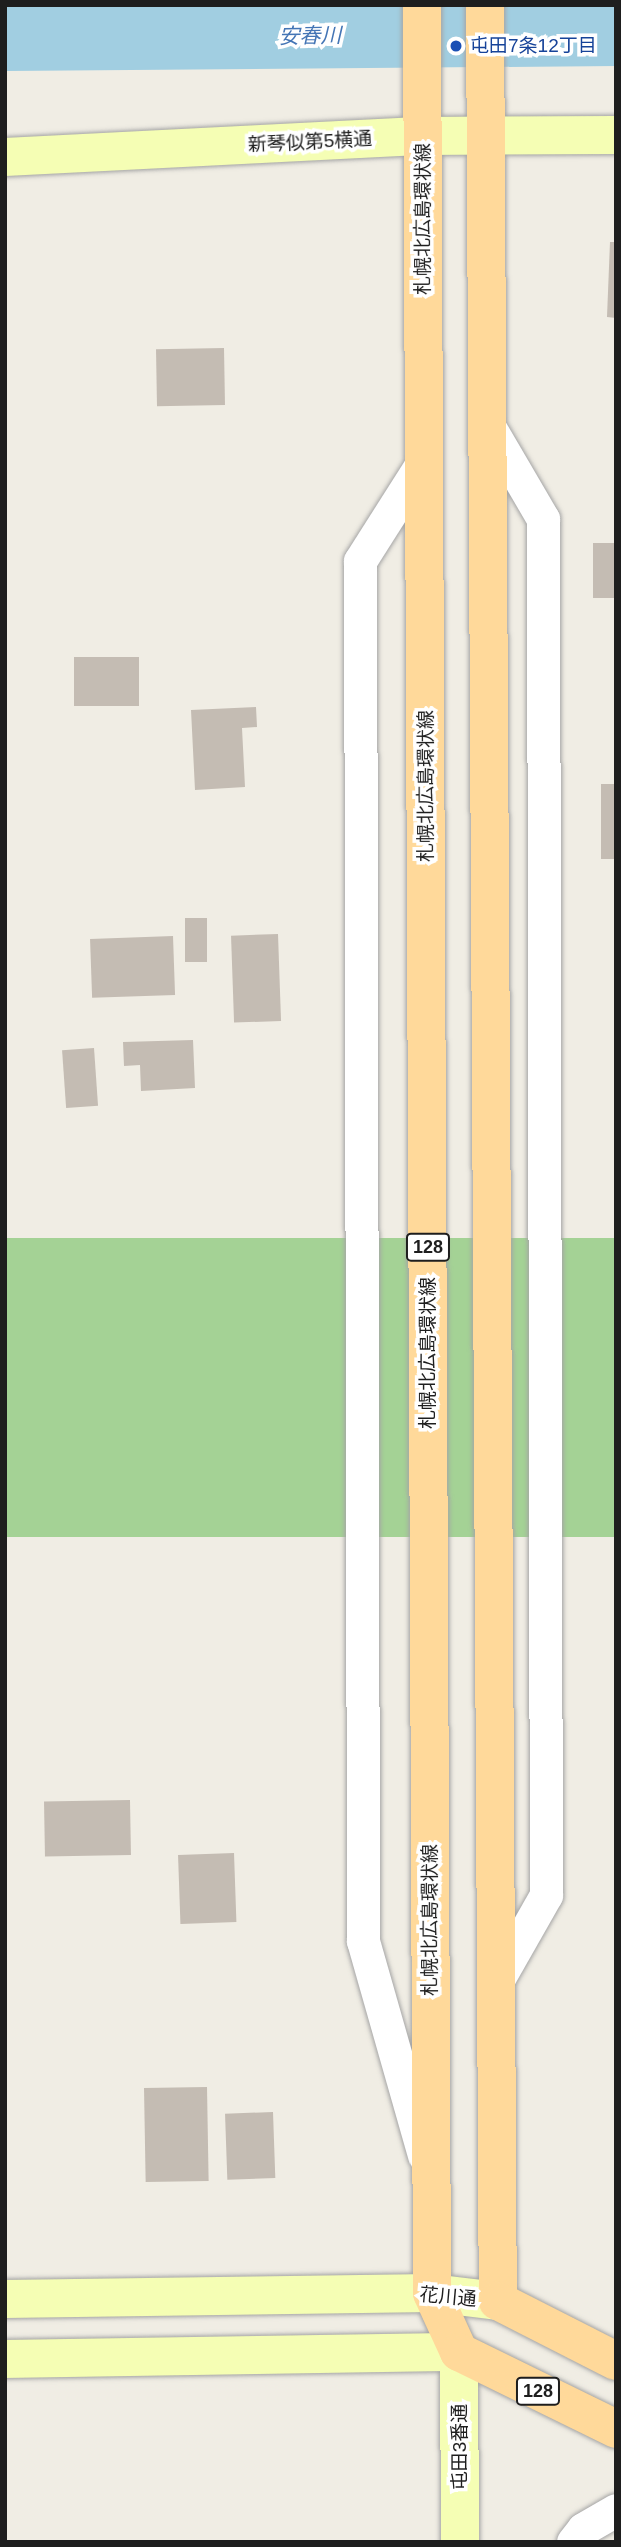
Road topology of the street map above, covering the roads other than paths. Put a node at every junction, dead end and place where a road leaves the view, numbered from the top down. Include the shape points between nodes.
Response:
1 (422, 5) edge
2 (485, 5) edge
3 (485, 120) junction
4 (423, 122) junction
5 (616, 135) edge
6 (5, 157) edge
7 (487, 423) junction
8 (424, 460) junction
9 (496, 1983) junction
10 (432, 2181) junction
11 (432, 2293) junction
12 (5, 2300) edge
13 (498, 2301) junction
14 (459, 2352) junction
15 (5, 2359) edge
16 (616, 2361) edge
17 (616, 2429) edge
18 (616, 2510) edge
19 (460, 2542) edge
20 (573, 2542) edge

1 - 4 main road, 札幌北広島環状線 / 128
2 - 3 main road
3 - 4 street, 新琴似第5横通
3 - 5 street, 新琴似第5横通
3 - 7 main road
4 - 6 street, 新琴似第5横通
4 - 8 main road, 札幌北広島環状線 / 128
7 - 9 main road
7 - 9 street via 543,519 544,547 546,1895
8 - 10 main road, 札幌北広島環状線 / 128
8 - 10 street via 359,561 363,1941
9 - 13 main road
10 - 11 main road, 札幌北広島環状線 / 128
11 - 12 street, 花川通
11 - 13 street, 花川通
11 - 14 main road, 札幌北広島環状線 / 128
13 - 14 street, 花川通
13 - 16 main road
14 - 15 street
14 - 17 main road, 128
14 - 19 street, 屯田3番通
18 - 20 street via 583,2529

